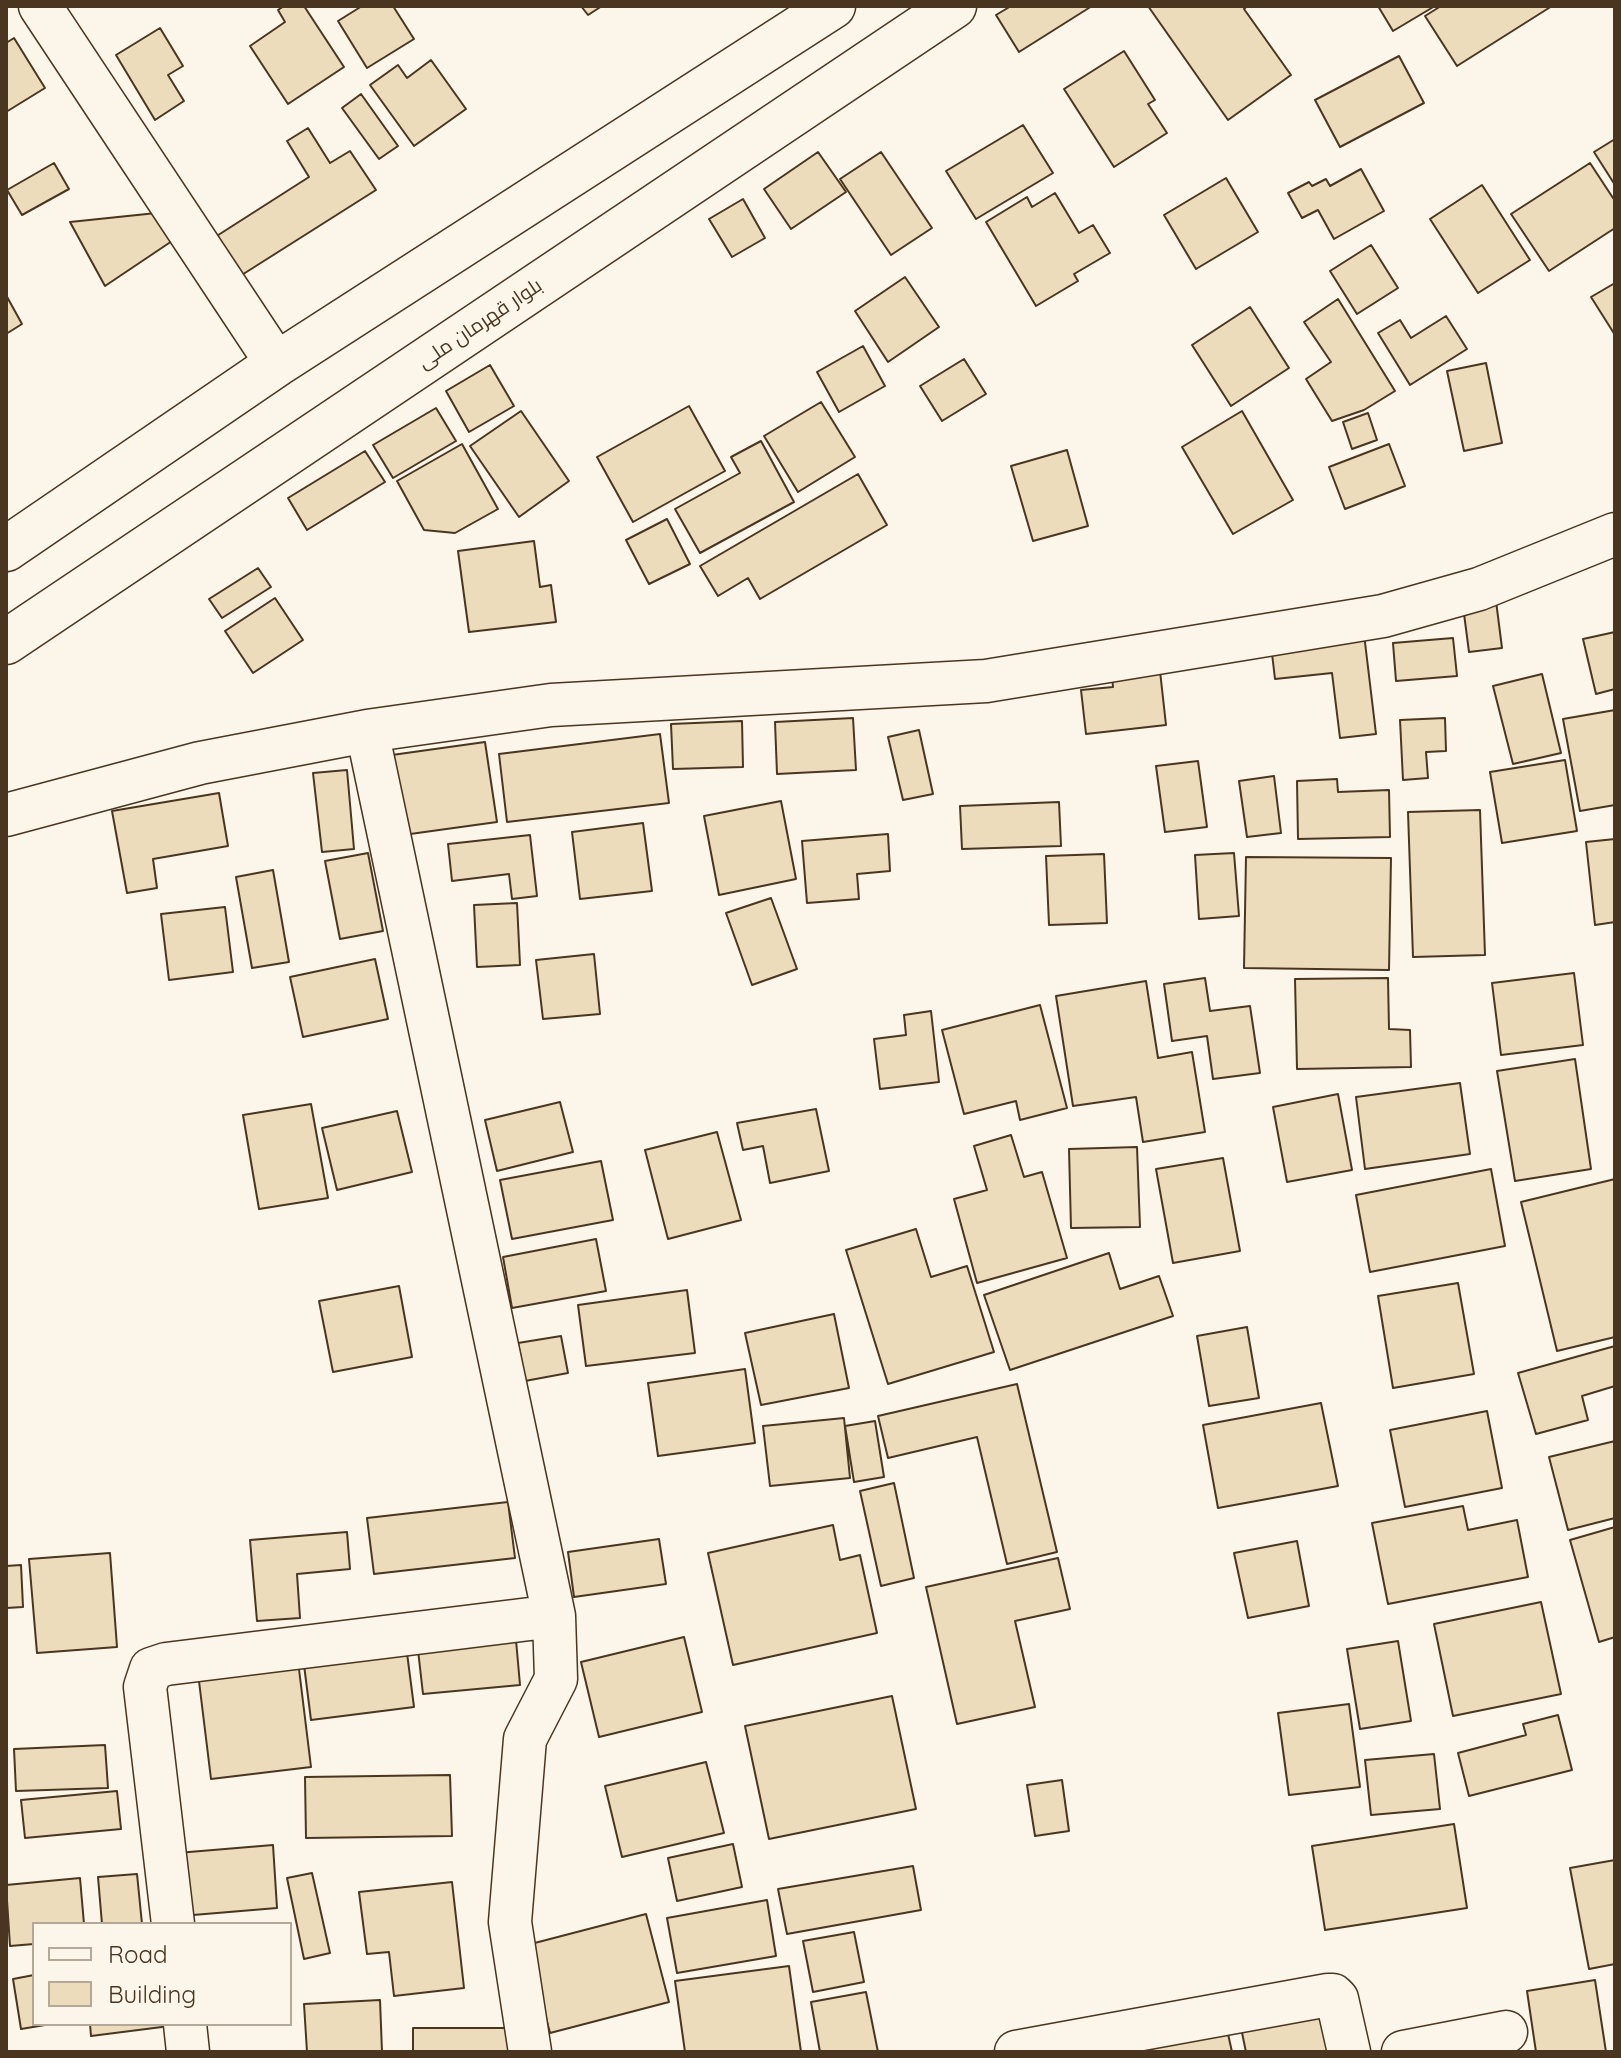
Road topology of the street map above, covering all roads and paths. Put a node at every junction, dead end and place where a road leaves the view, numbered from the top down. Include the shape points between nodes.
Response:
1 (40, 6) edge
2 (833, 6) edge
3 (954, 6) edge
4 (277, 364) junction
5 (1615, 534) edge
6 (6, 549) edge
7 (6, 642) edge
8 (367, 731) junction
9 (6, 815) edge
10 (554, 1616) junction
11 (173, 1922) edge
12 (185, 2026) edge
13 (1506, 2032) dead end
14 (188, 2052) edge
15 (530, 2052) edge
16 (1016, 2052) edge
17 (1349, 2052) edge
18 (1403, 2052) edge

1 - 4 street
2 - 4 highway
3 - 7 highway, بلوار قهرمان ملی
4 - 6 highway
5 - 8 street via 1479,589 1383,616 986,681 551,705
8 - 9 street via 200,763
8 - 10 street
10 - 11 street via 151,1669 145,1687
10 - 15 street via 556,1679 525,1739 510,1922
12 - 14 street
13 - 18 street
16 - 17 street via 1328,1995 1337,1999

